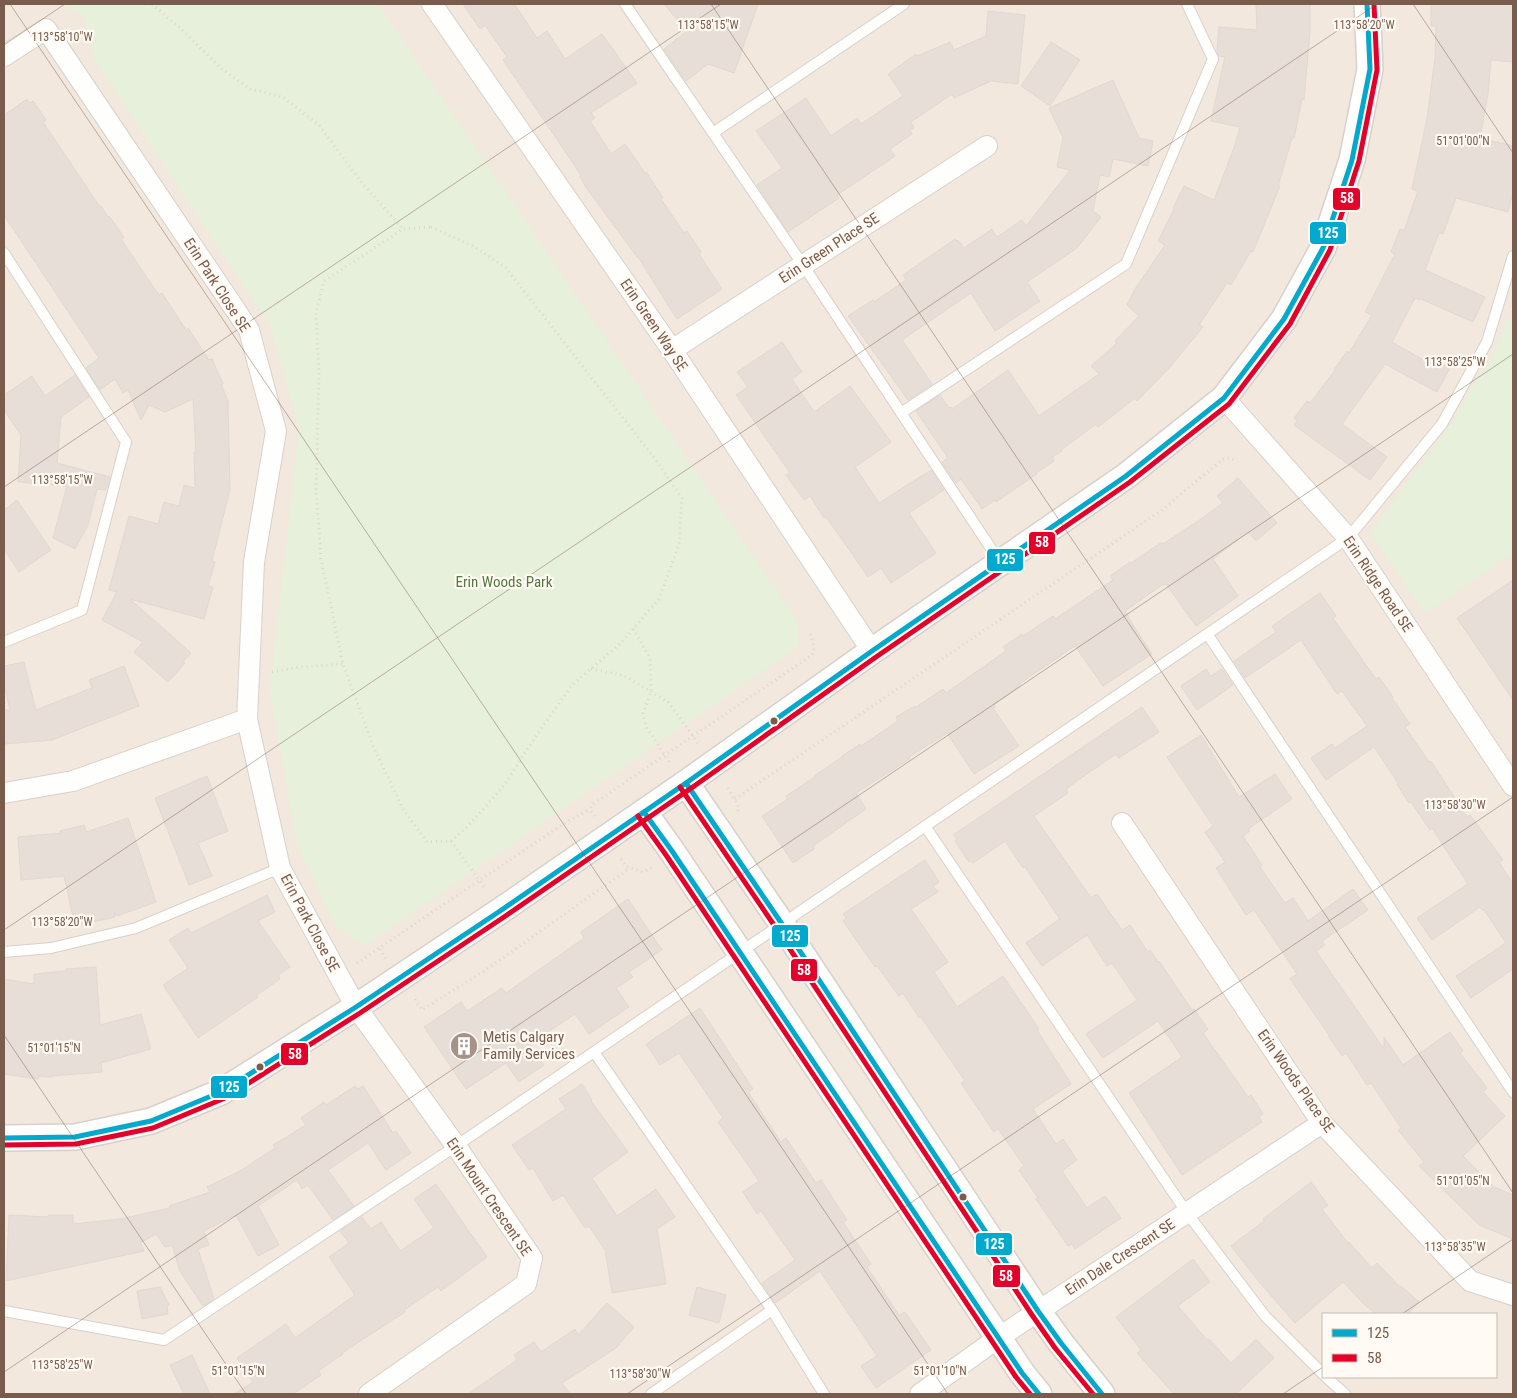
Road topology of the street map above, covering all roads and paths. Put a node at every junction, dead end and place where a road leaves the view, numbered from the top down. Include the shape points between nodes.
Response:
1 (152, 4) edge
2 (432, 4) edge
3 (625, 4) edge
4 (904, 4) edge
5 (1187, 4) edge
6 (1367, 4) edge
7 (4, 56) edge
8 (713, 133) junction
9 (987, 146) dead end
10 (403, 229) junction
11 (4, 253) edge
12 (1513, 256) edge
13 (803, 265) junction
14 (672, 350) junction
15 (1224, 398) junction
16 (901, 413) junction
17 (1237, 460) dead end
18 (1348, 538) junction
19 (1000, 562) junction
20 (633, 629) junction
21 (811, 634) dead end
22 (1208, 635) junction
23 (4, 642) edge
24 (872, 651) junction
25 (343, 664) junction
26 (590, 669) junction
27 (249, 676) junction
28 (651, 692) junction
29 (247, 719) junction
30 (693, 737) junction
31 (702, 749) dead end
32 (665, 756) junction
33 (686, 783) junction
34 (1513, 786) edge
35 (4, 793) edge
36 (735, 799) dead end
37 (590, 809) junction
38 (644, 812) junction
39 (597, 821) dead end
40 (1122, 823) dead end
41 (925, 826) junction
42 (451, 841) junction
43 (621, 859) dead end
44 (657, 864) dead end
45 (280, 868) junction
46 (630, 868) junction
47 (479, 881) junction
48 (500, 911) junction
49 (782, 924) junction
50 (4, 952) edge
51 (740, 953) junction
52 (338, 975) junction
53 (414, 999) dead end
54 (356, 1007) junction
55 (594, 1052) junction
56 (1513, 1092) edge
57 (1322, 1123) junction
58 (4, 1138) edge
59 (456, 1146) junction
60 (1187, 1213) junction
61 (1513, 1295) edge
62 (772, 1310) junction
63 (4, 1311) edge
64 (1038, 1311) junction
65 (998, 1338) junction
66 (1322, 1374) edge
67 (1326, 1378) edge
68 (369, 1394) edge
69 (650, 1394) edge
70 (824, 1394) edge
71 (920, 1394) edge
72 (1039, 1394) edge
73 (1102, 1394) edge
74 (1345, 1394) edge

1 - 10 path via 250,89 283,97 318,124 362,183
2 - 14 street, Erin Green Way SE
3 - 8 lane
4 - 8 lane
5 - 16 lane via 1213,59 1126,264
6 - 15 street via 1370,69 1352,160 1323,248 1284,319
7 - 27 street, Erin Park Close SE via 46,29 249,330 276,431 254,562
8 - 13 lane
9 - 13 street, Erin Green Place SE
10 - 20 path via 432,227 506,268 682,498 679,544 659,599
10 - 25 path via 324,281 316,313 319,375 316,490 320,549
11 - 23 lane via 126,442 82,610
12 - 18 lane via 1486,342 1442,424
13 - 14 street, Erin Green Place SE
13 - 16 lane
14 - 24 street, Erin Green Way SE
15 - 18 street, Erin Ridge Road SE
15 - 19 street via 1126,476
16 - 19 lane
17 - 36 path via 1222,459 1162,510
18 - 22 lane
18 - 34 street, Erin Ridge Road SE
19 - 24 street
20 - 26 path
20 - 28 path via 650,658
21 - 30 path via 812,655
22 - 41 lane
22 - 56 lane
24 - 33 street
25 - 27 path via 299,667
25 - 42 path via 373,746 403,809 427,842
26 - 28 path via 622,674
26 - 42 path via 572,685 506,784
27 - 29 street, Erin Park Close SE
28 - 30 path via 668,702
28 - 32 path via 643,713 647,728
29 - 35 street via 72,781
29 - 45 street, Erin Park Close SE
30 - 31 path
30 - 32 path
32 - 33 path
32 - 37 path
33 - 38 street
33 - 49 street
37 - 39 path
37 - 47 path
38 - 48 street
38 - 51 street
40 - 57 street, Erin Woods Place SE
41 - 49 lane
41 - 60 lane
42 - 47 path
43 - 46 path
44 - 46 path via 643,872
45 - 50 lane via 136,928 51,948
45 - 52 street, Erin Park Close SE
46 - 53 path via 484,971 422,1010
47 - 48 path
47 - 52 path
48 - 54 street
49 - 51 lane
49 - 64 street
51 - 55 lane
51 - 65 street
52 - 54 street, Erin Park Close SE
54 - 58 street via 221,1092 152,1121 75,1137
54 - 59 street, Erin Mount Crescent SE
55 - 59 lane
55 - 62 lane
57 - 60 street, Erin Dale Crescent SE
57 - 61 street, Erin Woods Place SE via 1470,1281
59 - 63 lane via 164,1340
59 - 68 street, Erin Mount Crescent SE via 532,1258 526,1284
60 - 64 street, Erin Dale Crescent SE
60 - 66 lane via 1265,1316
62 - 69 lane
62 - 70 lane
64 - 65 street, Erin Dale Crescent SE
64 - 73 street
65 - 71 street, Erin Dale Crescent SE
65 - 72 street
67 - 74 lane

